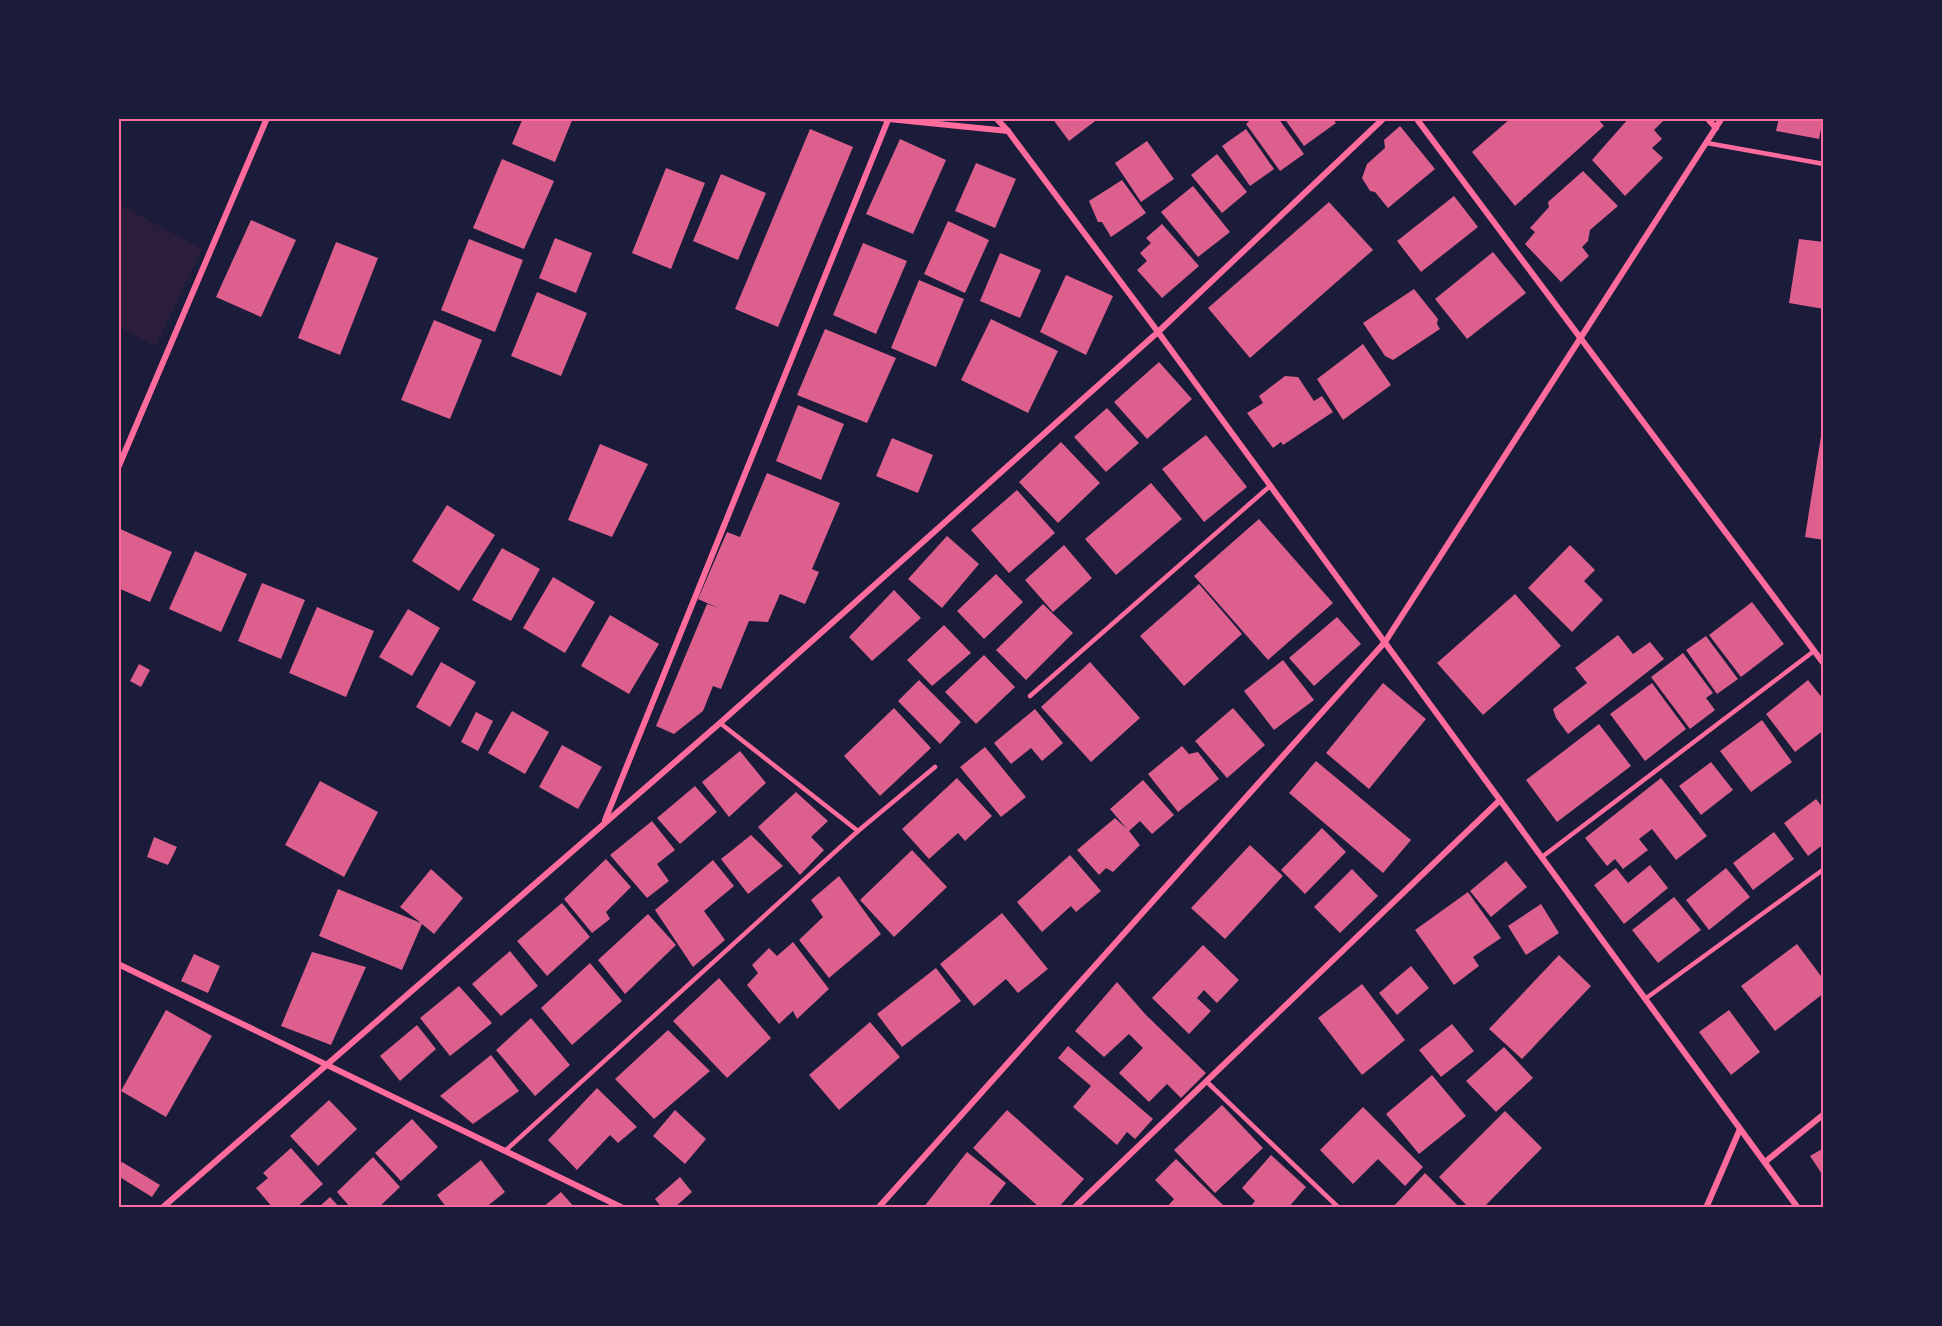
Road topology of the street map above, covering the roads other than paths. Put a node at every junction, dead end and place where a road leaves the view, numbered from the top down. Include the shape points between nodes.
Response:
1 (267, 118) edge
2 (879, 118) edge
3 (996, 118) edge
4 (1384, 118) edge
5 (1416, 118) edge
6 (1707, 118) edge
7 (1722, 118) edge
8 (888, 120) edge
9 (1716, 128) junction
10 (1008, 131) junction
11 (1707, 143) junction
12 (1824, 164) edge
13 (1158, 332) junction
14 (1580, 339) junction
15 (119, 464) edge
16 (1270, 486) junction
17 (1385, 642) junction
18 (1815, 651) junction
19 (1824, 663) edge
20 (1030, 696) dead end
21 (720, 723) junction
22 (935, 767) dead end
23 (1500, 800) junction
24 (603, 823) junction
25 (858, 831) junction
26 (1542, 857) junction
27 (1824, 869) edge
28 (118, 964) edge
29 (1645, 999) junction
30 (326, 1064) junction
31 (1206, 1081) junction
32 (1824, 1114) edge
33 (1740, 1129) junction
34 (506, 1151) junction
35 (1765, 1162) junction
36 (610, 1205) edge
37 (162, 1208) edge
38 (623, 1208) edge
39 (878, 1208) edge
40 (1074, 1208) edge
41 (1339, 1208) edge
42 (1706, 1208) edge
43 (1798, 1208) edge

1 - 15 street
2 - 8 street
3 - 10 street
4 - 13 street
5 - 14 street
6 - 9 street
7 - 9 street
8 - 10 street
8 - 24 street
9 - 11 street
10 - 13 street
11 - 12 lane
11 - 14 street
13 - 16 street
13 - 21 street
14 - 17 street
14 - 18 street
16 - 17 street
16 - 20 lane
17 - 23 street
17 - 39 street
18 - 19 street
18 - 26 lane
21 - 24 street
21 - 25 lane
22 - 25 lane
23 - 26 street
23 - 31 street
24 - 30 street
25 - 34 lane
26 - 29 street
27 - 29 lane
28 - 30 street
29 - 33 street
30 - 34 street
30 - 37 street
31 - 40 street
31 - 41 lane
32 - 35 street
33 - 35 street
33 - 42 street
34 - 36 street
35 - 43 street
36 - 38 street

